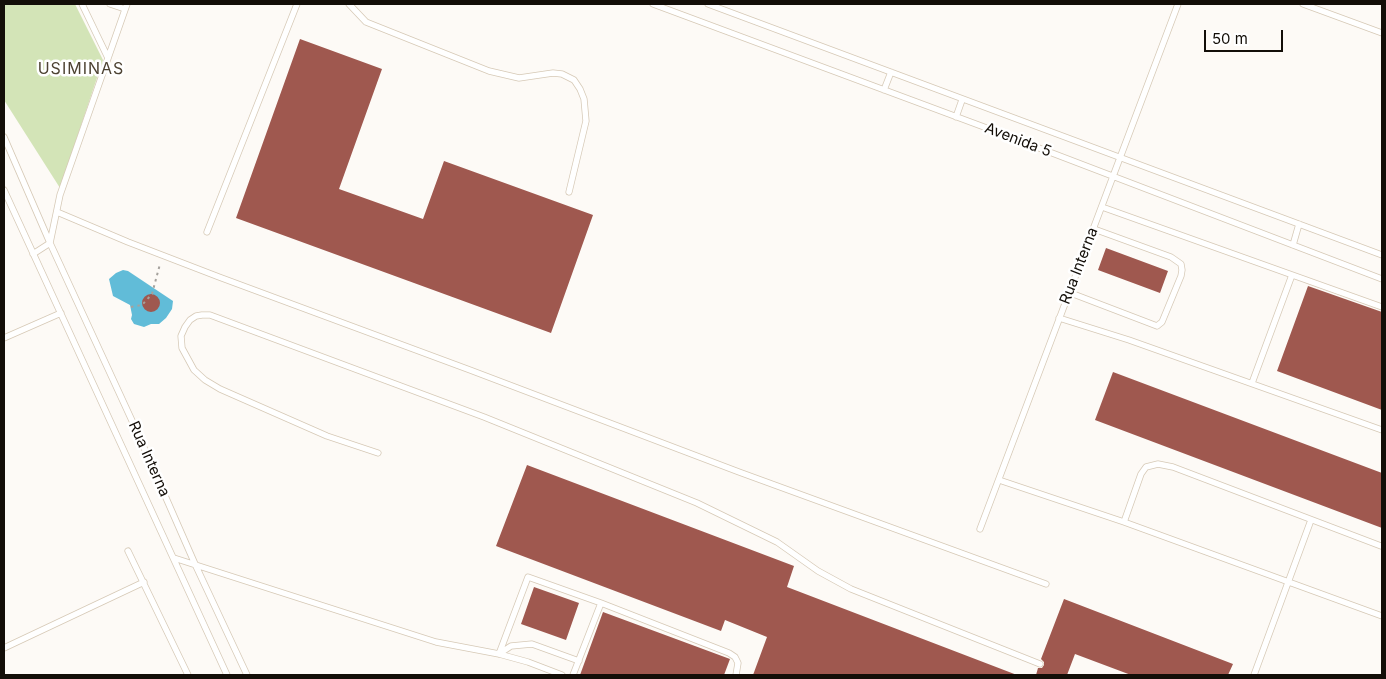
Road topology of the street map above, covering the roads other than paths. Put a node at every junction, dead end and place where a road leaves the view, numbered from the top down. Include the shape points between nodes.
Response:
1 (82, 4) edge
2 (110, 4) edge
3 (297, 4) edge
4 (349, 4) edge
5 (654, 4) edge
6 (708, 4) edge
7 (1178, 4) edge
8 (1303, 4) edge
9 (126, 6) edge
10 (1382, 33) edge
11 (108, 58) junction
12 (891, 72) junction
13 (884, 90) junction
14 (962, 100) junction
15 (956, 117) junction
16 (4, 137) edge
17 (1121, 157) junction
18 (1113, 177) junction
19 (4, 190) edge
20 (569, 192) dead end
21 (1102, 207) junction
22 (57, 212) junction
23 (1299, 224) junction
24 (1094, 229) junction
25 (207, 232) dead end
26 (50, 243) junction
27 (1293, 245) junction
28 (34, 254) junction
29 (1382, 255) edge
30 (1292, 275) junction
31 (1382, 279) edge
32 (1068, 292) junction
33 (1382, 307) edge
34 (61, 313) junction
35 (1059, 318) junction
36 (4, 338) edge
37 (1252, 383) junction
38 (1382, 430) edge
39 (378, 454) dead end
40 (999, 480) junction
41 (1312, 520) junction
42 (1124, 522) junction
43 (980, 529) dead end
44 (1381, 546) edge
45 (128, 551) dead end
46 (174, 558) junction
47 (195, 564) junction
48 (144, 582) junction
49 (1288, 583) junction
50 (1046, 584) dead end
51 (601, 603) junction
52 (1382, 616) edge
53 (4, 648) edge
54 (498, 654) junction
55 (579, 661) junction
56 (1040, 664) dead end
57 (188, 675) edge
58 (227, 675) edge
59 (246, 675) edge
60 (562, 675) edge
61 (573, 675) edge
62 (736, 675) edge
63 (1254, 675) edge

1 - 11 lane
2 - 9 lane
3 - 25 lane
4 - 20 lane via 366,22 488,71 519,78 553,73 574,80 584,99 586,121
5 - 13 lane, Avenida 5
6 - 12 lane, Avenida 5
7 - 17 lane, Rua Interna
8 - 10 lane
9 - 11 lane
11 - 22 lane
12 - 13 lane
12 - 14 lane, Avenida 5
13 - 15 lane, Avenida 5
14 - 15 lane
14 - 17 lane, Avenida 5
15 - 18 lane, Avenida 5
16 - 26 lane, Rua Interna
17 - 18 lane, Rua Interna
17 - 23 lane, Avenida 5
18 - 21 lane, Rua Interna
18 - 27 lane, Avenida 5
19 - 28 lane
21 - 24 lane, Rua Interna
21 - 30 lane
22 - 26 lane
22 - 50 lane via 162,255
23 - 27 lane
23 - 29 lane, Avenida 5
24 - 32 lane, Rua Interna
24 - 32 lane via 1171,257 1181,264 1181,276 1162,322 1157,326
26 - 28 lane
26 - 47 lane, Rua Interna
27 - 31 lane, Avenida 5
28 - 34 lane
30 - 33 lane
30 - 37 lane
32 - 35 lane, Rua Interna
34 - 36 lane
34 - 46 lane
35 - 37 lane
35 - 40 lane, Rua Interna
37 - 38 lane
39 - 56 lane via 327,436 205,380 194,370 182,348 181,336 185,327 196,316 210,316 484,417 713,510 777,542 851,589
40 - 42 lane
40 - 43 lane, Rua Interna
41 - 42 lane via 1158,464 1146,467 1141,474
41 - 44 lane
41 - 49 lane
42 - 49 lane
45 - 48 lane
46 - 47 lane
46 - 58 lane
47 - 54 lane via 436,642
47 - 59 lane, Rua Interna
48 - 53 lane
48 - 57 lane
49 - 52 lane
49 - 63 lane
51 - 54 lane via 528,577
51 - 55 lane
51 - 62 lane via 729,653 738,663
54 - 55 lane via 511,646 532,644
54 - 60 lane
55 - 61 lane

